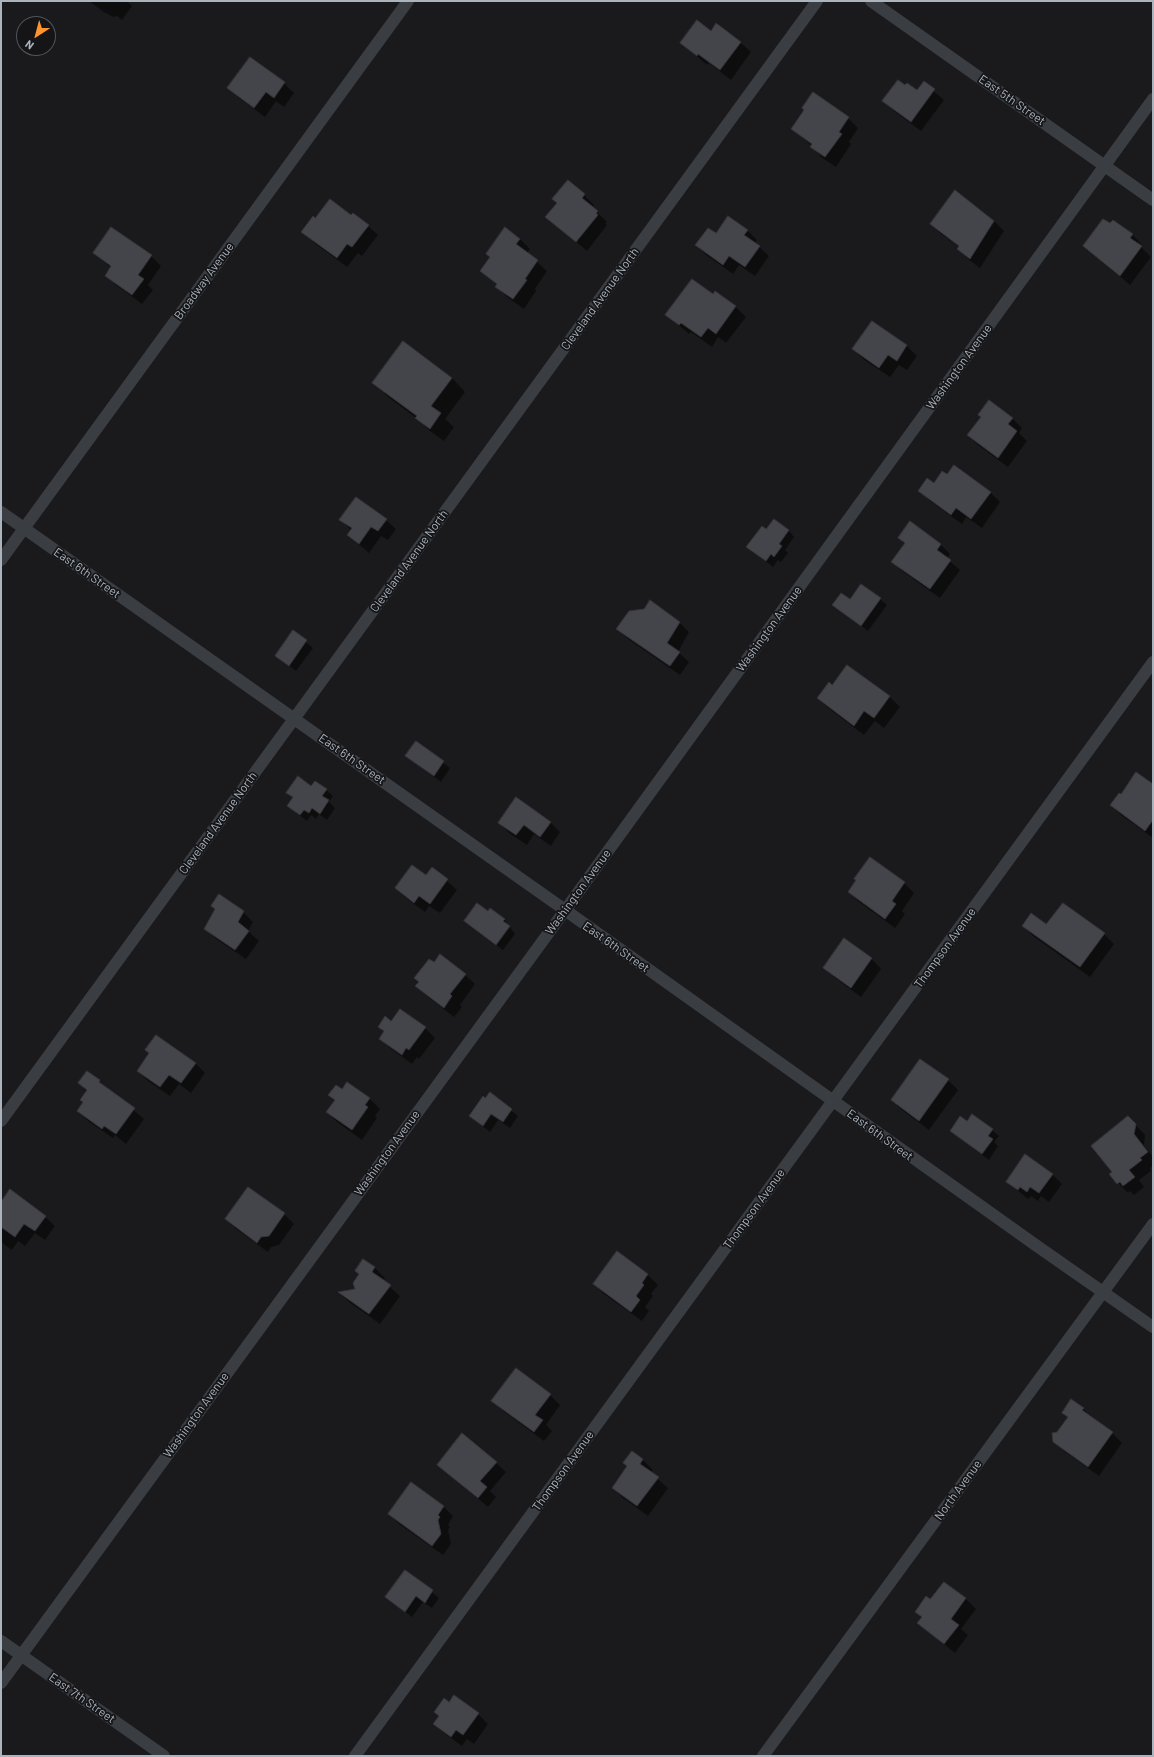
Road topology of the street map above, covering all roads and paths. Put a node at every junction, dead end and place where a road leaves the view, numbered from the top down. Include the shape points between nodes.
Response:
1 (408, 1) edge
2 (817, 1) edge
3 (871, 1) edge
4 (1153, 99) edge
5 (1105, 165) junction
6 (1153, 200) edge
7 (1, 512) edge
8 (24, 528) junction
9 (1, 560) edge
10 (1153, 662) edge
11 (294, 719) junction
12 (565, 910) junction
13 (834, 1101) junction
14 (1, 1122) edge
15 (1153, 1224) edge
16 (1104, 1292) junction
17 (1153, 1326) edge
18 (1, 1641) edge
19 (21, 1655) junction
20 (1, 1682) edge
21 (164, 1756) edge
22 (355, 1756) edge
23 (763, 1756) edge

1 - 8 street, Broadway Avenue
2 - 11 street, Cleveland Avenue North
3 - 5 street, East 5th Street
4 - 5 street, Washington Avenue
5 - 6 street, East 5th Street
5 - 12 street, Washington Avenue
7 - 8 street, East 6th Street
8 - 9 street, Broadway Avenue
8 - 11 street, East 6th Street
10 - 13 street, Thompson Avenue
11 - 12 street, East 6th Street
11 - 14 street, Cleveland Avenue North
12 - 13 street, East 6th Street
12 - 19 street, Washington Avenue
13 - 16 street, East 6th Street
13 - 22 street, Thompson Avenue
15 - 16 street, North Avenue
16 - 17 street, East 6th Street
16 - 23 street, North Avenue
18 - 19 street, East 7th Street
19 - 20 street, Washington Avenue
19 - 21 street, East 7th Street

